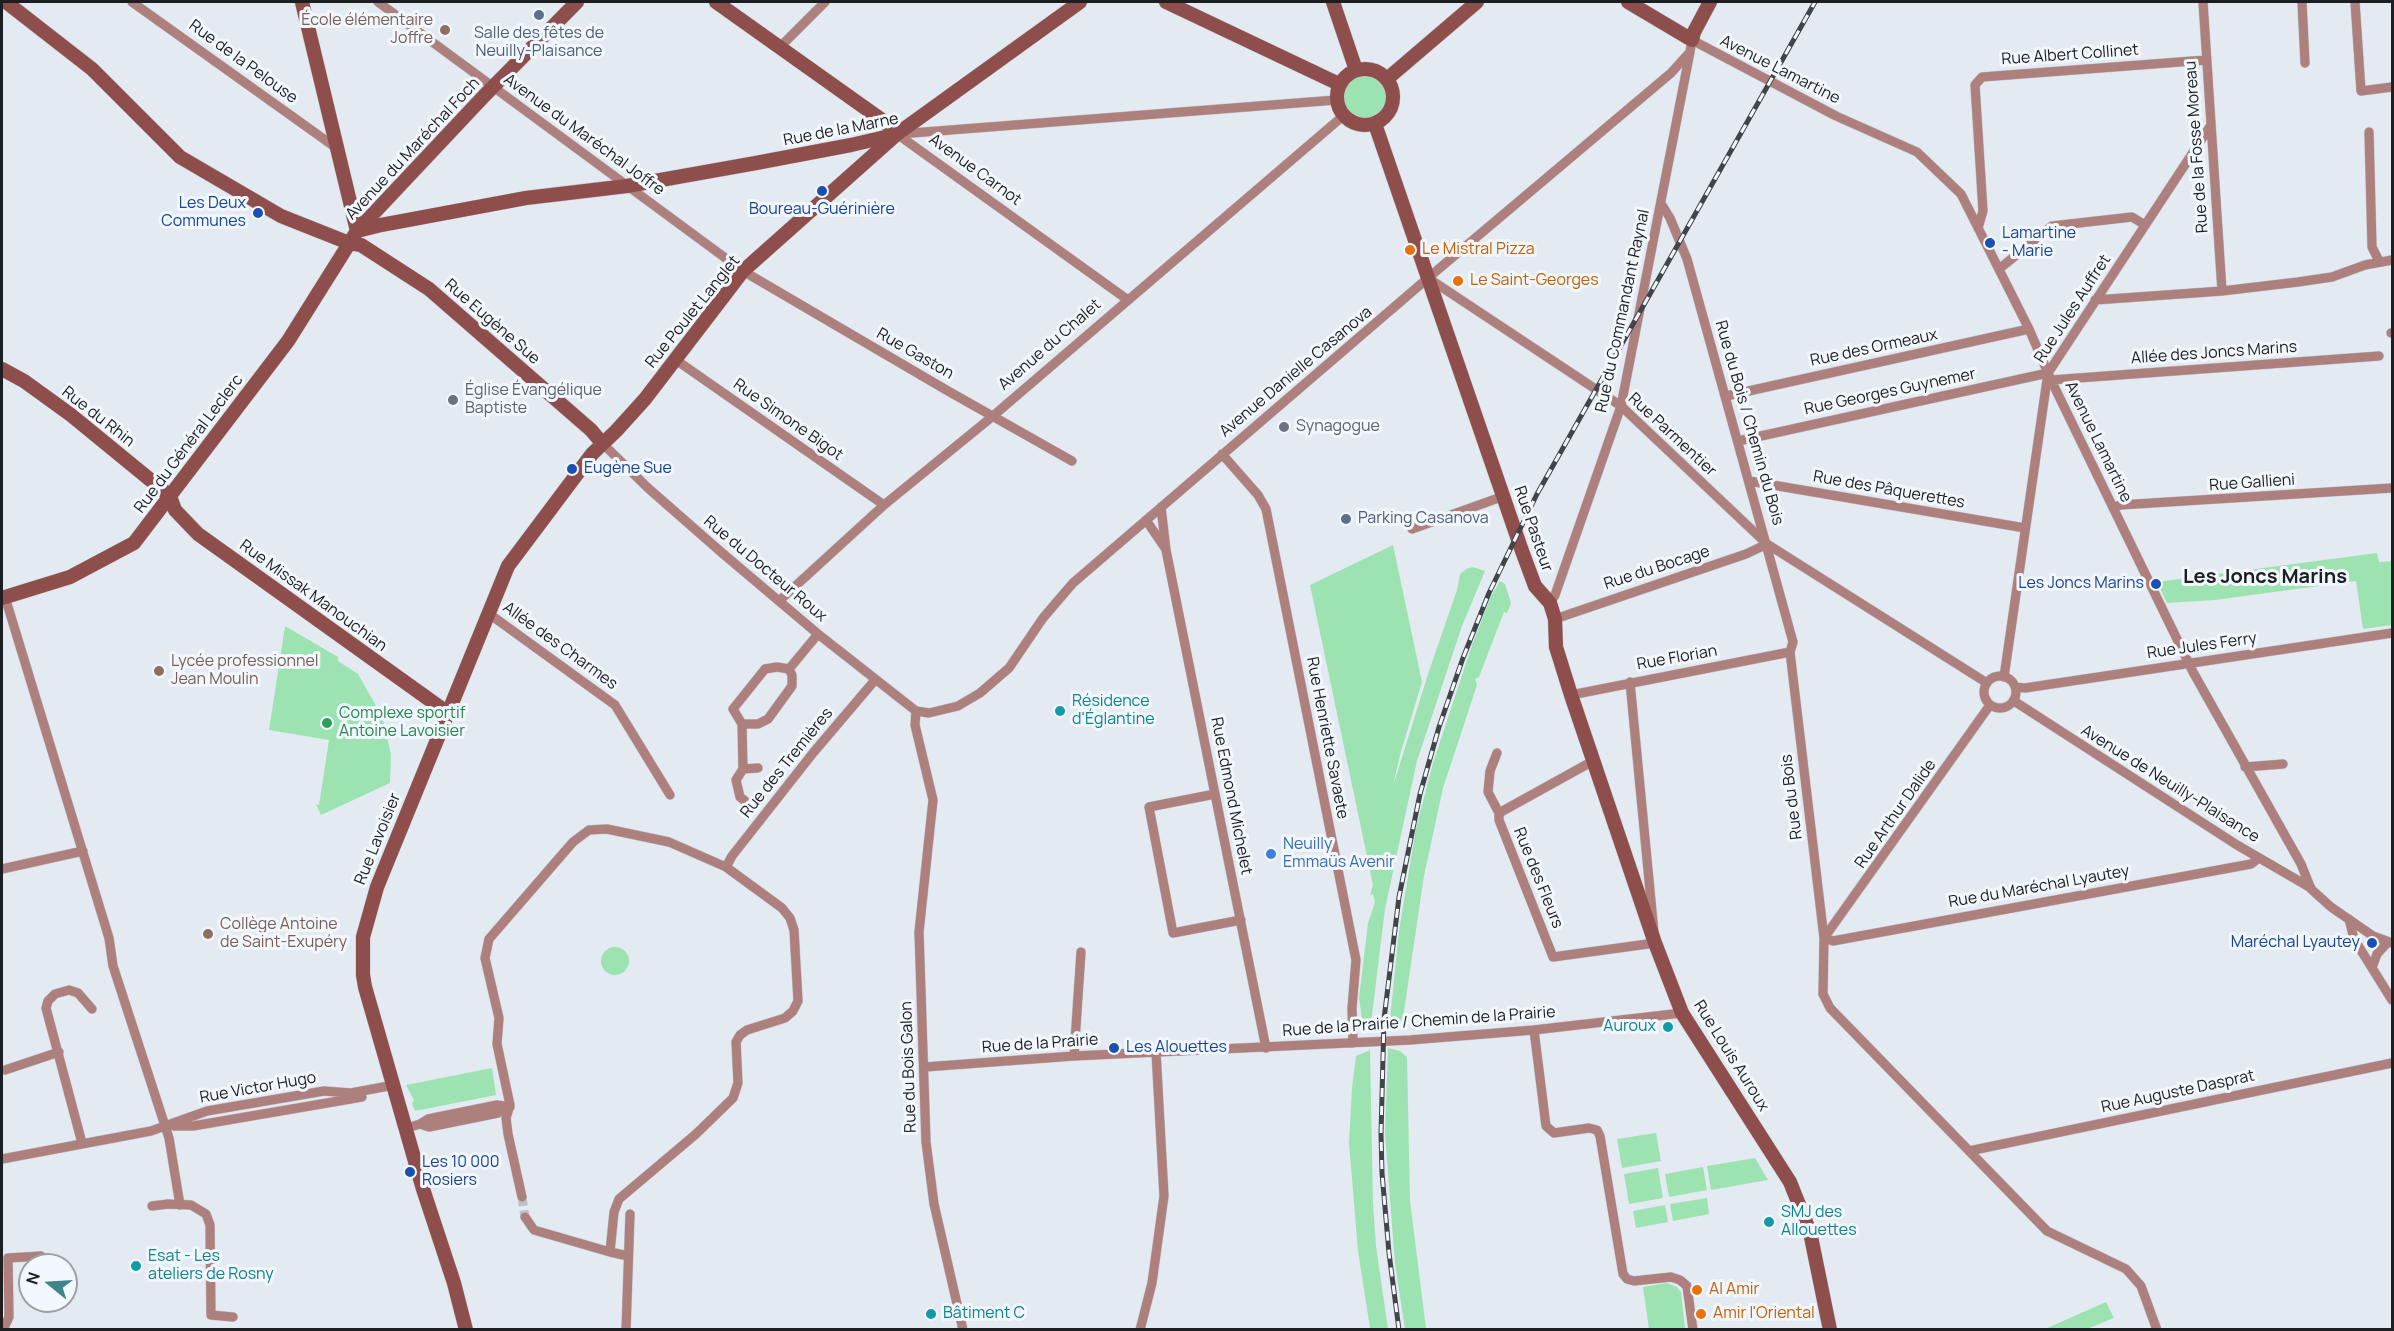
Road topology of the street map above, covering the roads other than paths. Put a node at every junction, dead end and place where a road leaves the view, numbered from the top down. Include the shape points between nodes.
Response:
1 (6, 2) edge
2 (132, 2) edge
3 (302, 2) edge
4 (378, 2) edge
5 (577, 2) edge
6 (716, 2) edge
7 (825, 2) edge
8 (1080, 2) edge
9 (1166, 2) edge
10 (1333, 2) edge
11 (1477, 2) edge
12 (1628, 2) edge
13 (1710, 2) edge
14 (2202, 2) edge
15 (2302, 2) edge
16 (2355, 2) edge
17 (1691, 46) junction
18 (779, 48) junction
19 (2206, 60) junction
20 (2305, 63) dead end
21 (1356, 70) junction
22 (1387, 79) junction
23 (1339, 84) junction
24 (493, 87) junction
25 (2392, 87) edge
26 (1336, 100) junction
27 (1343, 116) junction
28 (1374, 124) junction
29 (2211, 125) junction
30 (2369, 132) dead end
31 (897, 134) junction
32 (335, 147) junction
33 (627, 186) junction
34 (1662, 205) junction
35 (2145, 225) junction
36 (1978, 228) junction
37 (353, 237) junction
38 (2392, 260) edge
39 (2379, 261) junction
40 (1999, 269) junction
41 (743, 271) junction
42 (1428, 278) junction
43 (2222, 291) junction
44 (1128, 300) junction
45 (2096, 300) junction
46 (2029, 329) junction
47 (2379, 356) dead end
48 (676, 360) junction
49 (2, 369) edge
50 (2050, 376) junction
51 (1726, 396) junction
52 (1621, 406) junction
53 (993, 416) junction
54 (1738, 441) junction
55 (602, 443) junction
56 (1222, 454) junction
57 (1072, 461) dead end
58 (1749, 481) junction
59 (2392, 488) edge
60 (1504, 495) junction
61 (170, 496) junction
62 (884, 505) junction
63 (1161, 507) junction
64 (2113, 508) junction
65 (1146, 520) junction
66 (2025, 528) junction
67 (1412, 529) dead end
68 (1767, 544) junction
69 (1166, 550) junction
70 (3, 598) edge
71 (779, 601) junction
72 (1550, 603) junction
73 (488, 614) junction
74 (1555, 619) junction
75 (2392, 633) edge
76 (818, 634) junction
77 (1790, 652) junction
78 (2189, 663) junction
79 (789, 669) junction
80 (2004, 677) junction
81 (875, 680) junction
82 (1630, 682) junction
83 (1987, 683) junction
84 (2015, 687) junction
85 (1571, 695) junction
86 (2014, 701) junction
87 (1990, 705) junction
88 (916, 711) junction
89 (448, 713) junction
90 (742, 724) junction
91 (1497, 753) dead end
92 (1593, 761) junction
93 (2283, 764) dead end
94 (2246, 767) junction
95 (758, 768) dead end
96 (743, 769) junction
97 (1215, 794) junction
98 (670, 795) dead end
99 (749, 804) dead end
100 (1499, 813) junction
101 (83, 851) junction
102 (2259, 858) junction
103 (726, 867) junction
104 (2, 869) edge
105 (2311, 889) junction
106 (1241, 920) junction
107 (2349, 920) junction
108 (1824, 938) junction
109 (1655, 943) junction
110 (2390, 943) edge
111 (1081, 952) dead end
112 (2373, 965) junction
113 (2392, 1000) edge
114 (92, 1009) dead end
115 (1683, 1013) junction
116 (1534, 1030) junction
117 (1353, 1043) junction
118 (1266, 1048) junction
119 (59, 1052) junction
120 (1156, 1052) junction
121 (1074, 1056) junction
122 (2392, 1063) edge
123 (925, 1067) junction
124 (4, 1070) dead end
125 (395, 1088) junction
126 (507, 1107) junction
127 (413, 1126) junction
128 (165, 1127) junction
129 (82, 1143) junction
130 (1969, 1151) junction
131 (2, 1159) edge
132 (522, 1197) tunnel mouth
133 (180, 1205) junction
134 (152, 1206) dead end
135 (630, 1214) dead end
136 (525, 1217) tunnel mouth
137 (610, 1252) junction
138 (628, 1256) junction
139 (5, 1258) edge
140 (454, 1283) junction
141 (232, 1317) dead end
142 (3, 1329) edge
143 (466, 1329) edge
144 (475, 1329) edge
145 (626, 1329) edge
146 (963, 1329) edge
147 (1140, 1329) edge
148 (1693, 1329) edge
149 (1830, 1329) edge
150 (2157, 1329) edge

1 - 37 street, Rue Eugène Sue via 92,69 180,157 266,208
2 - 32 street, Rue de la Pelouse
3 - 32 street
4 - 24 street, Avenue du Maréchal Joffre
5 - 24 street, Avenue du Maréchal Foch
6 - 18 street, Avenue Carnot
7 - 18 street
8 - 31 street, Rue Poulet Langlet
9 - 23 street
10 - 21 street
11 - 22 street
12 - 17 street
13 - 17 street
14 - 19 street, Rue de la Fosse Moreau
15 - 20 street
16 - 25 street via 2361,91
17 - 34 street, Rue du Commandant Raynal
17 - 36 street, Avenue Lamartine via 1917,152 1961,194
17 - 42 street, Avenue Danielle Casanova via 1671,73
18 - 31 street, Avenue Carnot
19 - 29 street, Rue de la Fosse Moreau
19 - 36 street, Rue Albert Collinet via 1982,77 1974,85 1983,211
21 - 22 street via 1373,70
21 - 23 street
22 - 28 street via 1392,105 1382,120
23 - 26 street
24 - 33 street, Avenue du Maréchal Joffre
24 - 37 street, Avenue du Maréchal Foch
26 - 27 street
26 - 31 street, Rue de la Marne
27 - 28 street via 1358,125
27 - 44 street, Avenue du Chalet
28 - 42 street, Rue Pasteur
29 - 35 street, Rue Jules Auffret
29 - 43 street, Rue de la Fosse Moreau
30 - 39 street via 2373,247
31 - 33 street, Rue de la Marne
31 - 41 street, Rue Poulet Langlet
31 - 44 street, Avenue Carnot
32 - 37 street
33 - 37 street, Rue de la Marne via 526,198 381,225
33 - 41 street, Avenue du Maréchal Joffre
34 - 51 street, Rue du Bois / Chemin du Bois via 1683,249
34 - 52 street, Rue du Commandant Raynal
35 - 40 street via 2133,217 2052,226
35 - 45 street, Rue Jules Auffret
36 - 40 street, Avenue Lamartine
37 - 55 street, Rue Eugène Sue via 429,289
37 - 61 street, Rue du Général Leclerc via 288,341
38 - 39 street
39 - 43 street via 2332,277
40 - 46 street, Avenue Lamartine
41 - 48 street, Rue Poulet Langlet
41 - 53 street, Rue Gaston
42 - 52 street, Rue Parmentier
42 - 56 street, Avenue Danielle Casanova
42 - 60 street, Rue Pasteur
43 - 45 street
44 - 53 street, Avenue du Chalet
45 - 50 street, Rue Jules Auffret
46 - 50 street, Avenue Lamartine
46 - 51 street, Rue des Ormeaux
47 - 50 street, Allée des Joncs Marins
48 - 55 street, Rue Poulet Langlet
48 - 62 street, Rue Simone Bigot
49 - 61 street, Rue du Rhin via 71,415
50 - 54 street, Rue Georges Guynemer
50 - 64 street, Avenue Lamartine
50 - 66 street, Rue Jules Auffret
51 - 54 street, Rue du Bois / Chemin du Bois
52 - 68 street, Rue Parmentier
52 - 72 street, Rue du Commandant Raynal
53 - 57 street, Rue Gaston
53 - 62 street, Avenue du Chalet
54 - 58 street, Rue du Bois / Chemin du Bois
55 - 71 street, Rue du Docteur Roux
55 - 73 street, Rue Lavoisier via 510,561
56 - 63 street, Avenue Danielle Casanova
56 - 117 street, Rue Henriette Savaete via 1266,509 1356,960
58 - 66 street, Rue des Pâquerettes
58 - 68 street, Rue du Bois / Chemin du Bois
59 - 64 street, Rue Gallieni
60 - 67 street
60 - 72 street, Rue Pasteur via 1535,586
61 - 70 street, Rue du Général Leclerc via 134,543 70,578
61 - 89 street, Rue Missak Manouchian via 175,510 198,534
62 - 71 street, Avenue du Chalet
63 - 65 street, Avenue Danielle Casanova
63 - 69 street, Rue Edmond Michelet
64 - 78 street, Avenue Lamartine
65 - 69 street, Rue Edmond Michelet
65 - 88 street, Avenue Danielle Casanova via 1065,591 999,678 958,706 929,713
66 - 80 street, Rue Jules Auffret
68 - 74 street, Rue du Bocage
68 - 77 street, Rue du Bois / Chemin du Bois via 1793,642
68 - 83 street
69 - 97 street, Rue Edmond Michelet
70 - 101 street
71 - 76 street, Rue du Docteur Roux
72 - 74 street, Rue Pasteur
73 - 89 street, Rue Lavoisier
73 - 98 street, Allée des Charmes via 615,705
74 - 85 street, Rue Pasteur via 1556,647
75 - 78 street, Rue Jules Ferry
76 - 79 street
76 - 81 street, Rue du Docteur Roux
77 - 82 street, Rue Florian
77 - 108 street, Rue du Bois
78 - 84 street, Rue Jules Ferry
78 - 94 street, Avenue Lamartine
79 - 90 street via 792,686 768,719 758,724
79 - 90 street via 771,667 762,672 733,709
80 - 83 street
80 - 84 street
81 - 88 street, Rue du Docteur Roux
81 - 103 street, Rue des Tremières
82 - 85 street, Rue Florian
82 - 109 street, Rue Louis Auroux
83 - 87 street via 1984,696
84 - 86 street
85 - 92 street, Rue Pasteur
86 - 87 street via 2002,708
86 - 102 street, Avenue de Neuilly-Plaisance
87 - 108 street, Rue Arthur Dalide
88 - 123 street, Rue du Bois Galon via 915,725 933,800 919,932
89 - 125 street, Rue Lavoisier via 374,894 364,931 363,981
90 - 96 street
91 - 100 street via 1488,792
92 - 100 street, Rue des Fleurs
92 - 109 street, Rue Pasteur
93 - 94 street
94 - 105 street, Avenue Lamartine
95 - 96 street
96 - 99 street via 736,780 740,797
97 - 106 street, Rue Edmond Michelet
97 - 106 street via 1149,807 1173,933
100 - 109 street, Rue des Fleurs via 1553,957
101 - 104 street
101 - 128 street via 109,938 113,966
102 - 105 street, Avenue de Neuilly-Plaisance
102 - 108 street, Rue du Maréchal Lyautey via 2251,864 1833,941
103 - 126 street via 677,845 607,829 589,830 573,843 492,934 486,946 487,968 500,1018 497,1044
103 - 137 street via 790,918 794,930 796,1007 785,1018 740,1035 736,1042 738,1083 733,1098 619,1199
105 - 107 street, Avenue Lamartine
106 - 118 street, Rue Edmond Michelet
107 - 110 street, Avenue Lamartine
107 - 112 street via 2354,939
108 - 130 street, Rue du Bois via 1823,994 1830,1008
109 - 115 street, Rue Louis Auroux
110 - 112 street via 2377,954
111 - 121 street
112 - 113 street
114 - 119 street via 78,993 69,990 48,1001 46,1008
115 - 116 street, Rue de la Prairie / Chemin de la Prairie
115 - 149 street, Rue Louis Auroux via 1790,1182 1810,1232
116 - 117 street, Rue de la Prairie / Chemin de la Prairie
116 - 148 street via 1546,1126 1554,1132 1589,1128 1597,1130 1600,1136 1623,1274 1634,1281 1671,1277 1680,1280 1687,1286
117 - 118 street, Rue de la Prairie / Chemin de la Prairie
118 - 120 street, Rue de la Prairie / Chemin de la Prairie
119 - 124 street
119 - 129 street
120 - 121 street, Rue de la Prairie
120 - 147 street via 1164,1196 1152,1283
121 - 123 street, Rue de la Prairie
122 - 130 street, Rue Auguste Dasprat
123 - 146 street, Rue du Bois Galon via 926,1142 934,1204
125 - 127 street, Rue Lavoisier
125 - 128 street, Rue Victor Hugo via 351,1093 324,1091 207,1111
126 - 127 street via 497,1105 462,1112
126 - 132 street via 506,1124
127 - 140 street, Rue Lavoisier via 423,1189
128 - 129 street, Rue Victor Hugo
128 - 133 street
129 - 131 street, Rue Victor Hugo
130 - 150 street, Rue du Bois via 2047,1231 2126,1269 2141,1286
133 - 134 street
133 - 141 street via 195,1207 209,1219 211,1315
135 - 138 street
136 - 137 street via 534,1230
137 - 138 street
138 - 145 street
139 - 142 street via 9,1317
140 - 143 street, Rue Lavoisier
140 - 144 street, Rue Lavoisier

